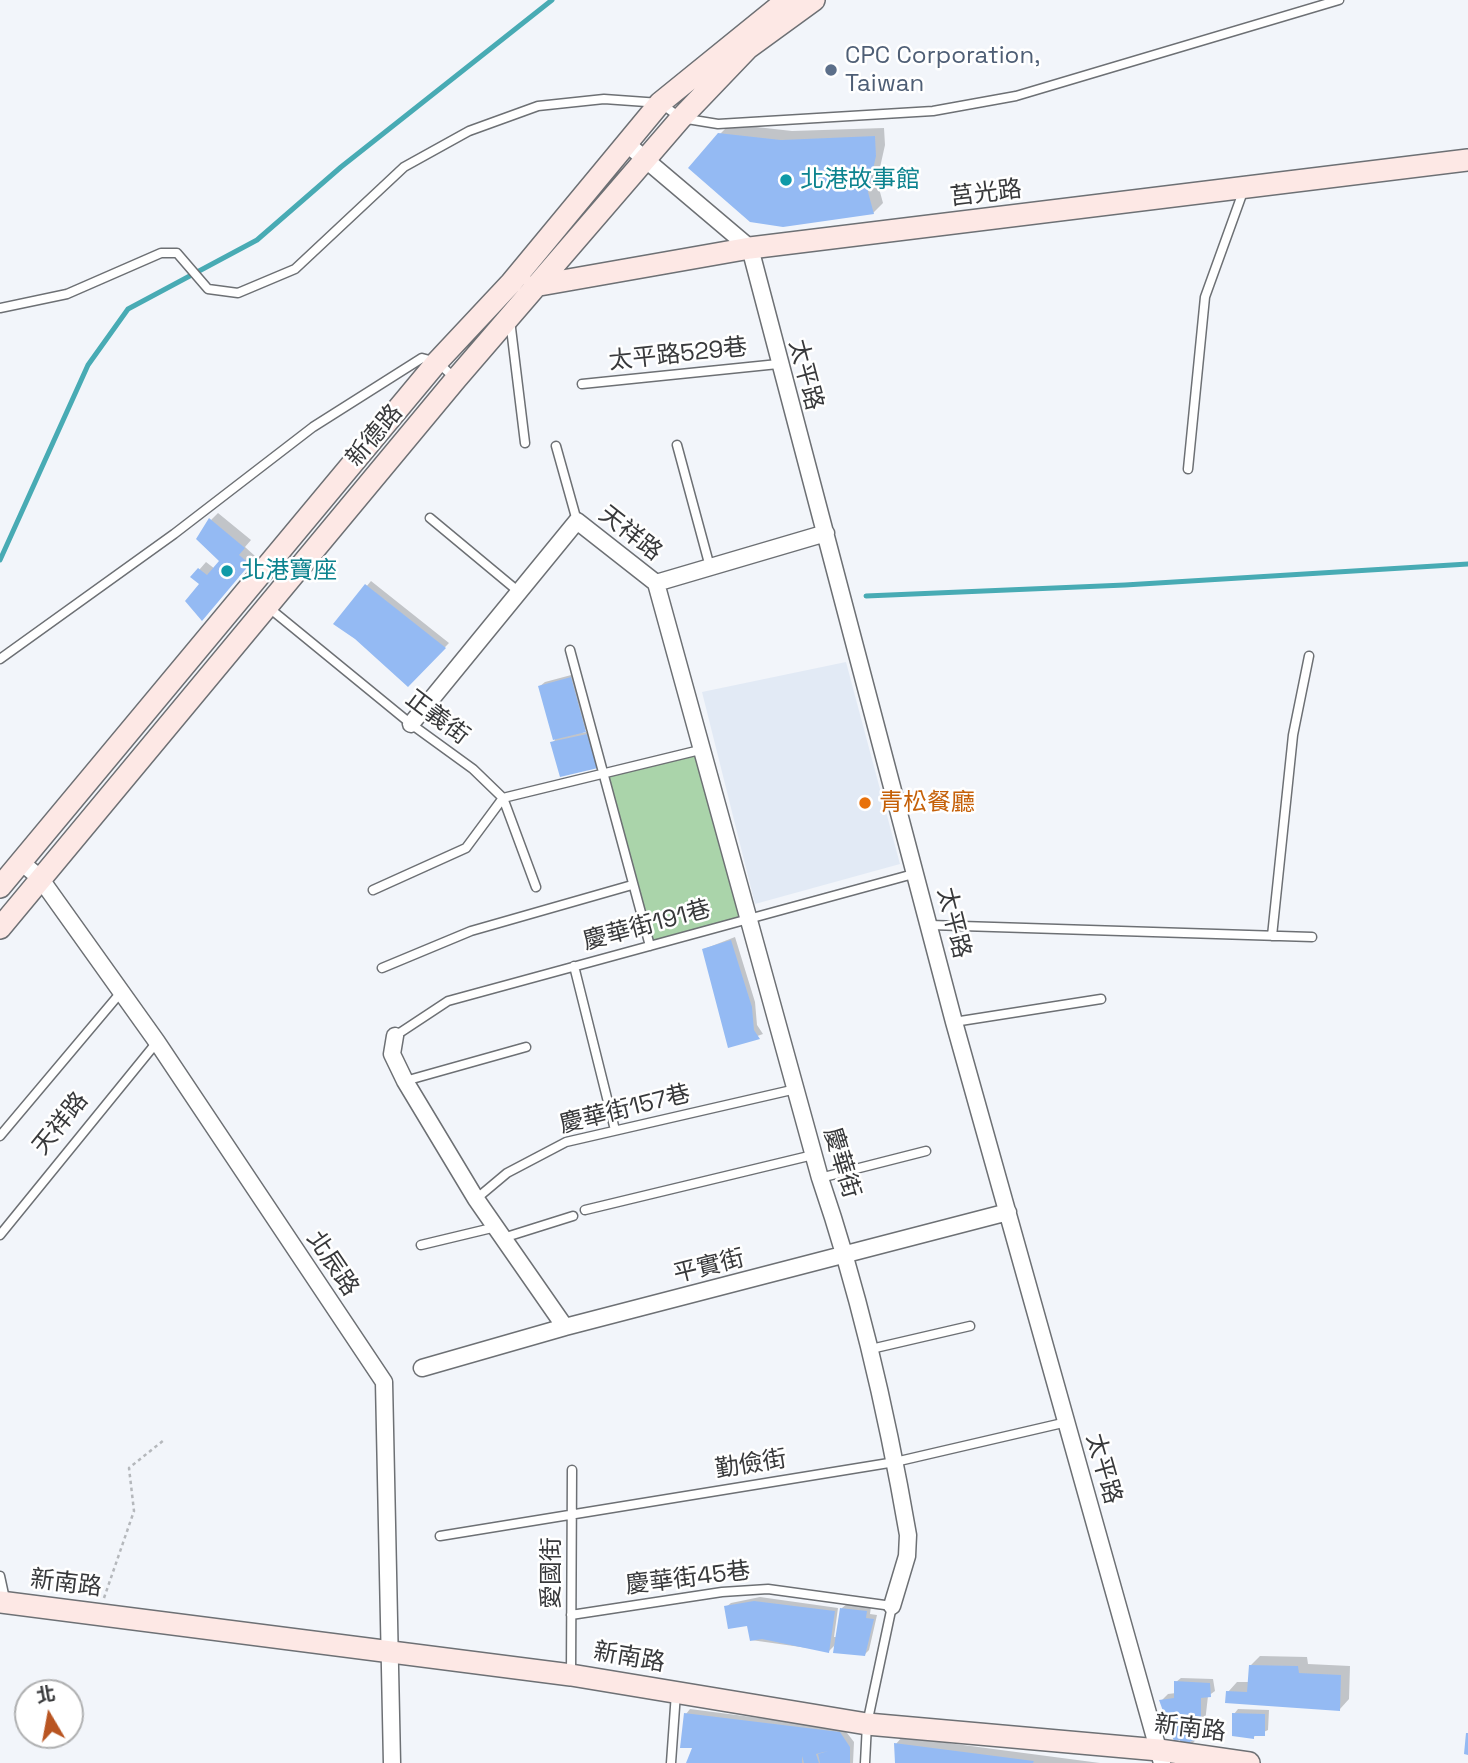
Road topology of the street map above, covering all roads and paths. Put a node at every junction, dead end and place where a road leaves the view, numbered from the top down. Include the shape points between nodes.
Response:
1 (787, 0) edge
2 (814, 0) edge
3 (1339, 0) edge
4 (660, 103) junction
5 (681, 118) junction
6 (626, 143) junction
7 (645, 159) junction
8 (1468, 160) edge
9 (1245, 189) junction
10 (750, 248) junction
11 (511, 282) junction
12 (537, 286) junction
13 (0, 308) edge
14 (510, 317) junction
15 (437, 362) junction
16 (778, 363) junction
17 (456, 379) junction
18 (582, 384) dead end
19 (525, 443) dead end
20 (677, 444) dead end
21 (556, 446) dead end
22 (1188, 469) dead end
23 (430, 518) dead end
24 (577, 521) junction
25 (826, 533) junction
26 (710, 567) junction
27 (656, 583) junction
28 (519, 592) junction
29 (268, 607) junction
30 (570, 650) dead end
31 (1308, 656) dead end
32 (0, 659) edge
33 (411, 724) junction
34 (704, 749) junction
35 (602, 776) junction
36 (503, 798) junction
37 (21, 862) junction
38 (917, 873) junction
39 (40, 878) junction
40 (632, 885) junction
41 (0, 887) edge
42 (536, 887) dead end
43 (373, 890) dead end
44 (750, 918) junction
45 (930, 925) junction
46 (0, 928) edge
47 (1272, 936) junction
48 (1312, 937) dead end
49 (650, 946) junction
50 (574, 966) junction
51 (382, 968) dead end
52 (121, 991) junction
53 (1101, 999) dead end
54 (954, 1023) junction
55 (395, 1036) joint
56 (157, 1042) junction
57 (526, 1047) dead end
58 (405, 1081) junction
59 (796, 1089) junction
60 (615, 1130) junction
61 (0, 1136) edge
62 (926, 1151) dead end
63 (814, 1154) junction
64 (820, 1178) junction
65 (476, 1199) junction
66 (585, 1210) dead end
67 (1007, 1212) junction
68 (573, 1216) dead end
69 (499, 1233) junction
70 (0, 1235) edge
71 (421, 1245) dead end
72 (846, 1255) junction
73 (970, 1326) dead end
74 (565, 1327) junction
75 (872, 1349) junction
76 (422, 1368) dead end
77 (1067, 1422) junction
78 (164, 1440) dead end
79 (895, 1462) junction
80 (572, 1470) dead end
81 (571, 1514) junction
82 (440, 1536) dead end
83 (0, 1576) edge
84 (3, 1602) edge
85 (892, 1606) junction
86 (99, 1614) junction
87 (571, 1615) junction
88 (391, 1652) junction
89 (571, 1675) junction
90 (676, 1693) junction
91 (867, 1724) junction
92 (1161, 1757) edge
93 (392, 1763) edge
94 (671, 1763) edge
95 (865, 1763) edge
96 (1249, 1763) edge

1 - 4 main road, 新德路
2 - 5 main road, 新德路 via 748,48
3 - 5 lane via 1016,96 933,111 718,124
4 - 5 lane
4 - 6 main road, 新德路
4 - 13 lane via 604,99 538,106 469,131 404,167 295,269 238,293 208,289 177,253 161,253 67,294
5 - 7 main road, 新德路
6 - 7 street
6 - 11 main road, 新德路
7 - 10 street
7 - 12 main road, 新德路
8 - 9 main road, 莒光路
9 - 10 main road, 莒光路
9 - 22 lane via 1205,297
10 - 12 main road, 莒光路
10 - 16 street, 太平路
11 - 12 main road, 莒光路
11 - 15 main road, 新德路
12 - 14 main road, 新德路
14 - 17 main road, 新德路
14 - 19 lane
15 - 17 lane
15 - 32 lane via 422,358 313,426 174,534
15 - 37 main road, 新德路
16 - 18 lane, 太平路529巷
16 - 25 street, 太平路
17 - 29 main road, 新德路
20 - 26 lane
21 - 24 lane
23 - 28 lane
24 - 27 street, 天祥路
24 - 28 street, 天祥路
25 - 26 street, 天祥路
25 - 38 street, 太平路
26 - 27 street, 天祥路
27 - 34 street, 慶華街
28 - 33 street, 天祥路
29 - 33 lane, 正義街
29 - 39 main road, 新德路
30 - 35 lane
31 - 47 lane via 1293,734
33 - 36 lane, 正義街
34 - 35 lane
34 - 44 street, 慶華街
35 - 36 lane
35 - 40 lane
36 - 42 lane
36 - 43 lane via 466,848
37 - 39 street, 北辰路
37 - 41 main road, 新德路
38 - 44 lane, 慶華街191巷
38 - 45 street, 太平路
39 - 46 main road, 新德路
39 - 52 street, 北辰路
40 - 49 lane
40 - 51 lane via 471,931
44 - 49 lane, 慶華街191巷
44 - 59 street, 慶華街
45 - 47 lane
45 - 54 street, 太平路
47 - 48 lane
49 - 50 lane, 慶華街191巷
50 - 55 lane, 慶華街191巷 via 448,1001
50 - 60 lane
52 - 56 street, 北辰路
52 - 61 lane
53 - 54 lane
54 - 67 street, 太平路
55 - 58 street via 392,1054
56 - 70 lane, 天祥路
56 - 88 street, 北辰路 via 384,1382
57 - 58 lane
58 - 65 street
59 - 60 lane, 慶華街157巷
59 - 63 street, 慶華街
60 - 65 lane, 慶華街157巷 via 566,1142 507,1173
62 - 64 lane
63 - 64 street, 慶華街
63 - 66 lane
64 - 72 street, 慶華街
65 - 69 street
67 - 72 street, 平實街
67 - 77 street, 太平路
68 - 69 lane
69 - 71 lane
69 - 74 street
72 - 74 street, 平實街
72 - 75 street, 慶華街
73 - 75 lane
74 - 76 street, 平實街
75 - 79 street, 慶華街
77 - 79 lane, 勤儉街
77 - 92 street, 太平路
78 - 86 path via 129,1468 134,1511
79 - 81 lane, 勤儉街
79 - 85 street, 慶華街 via 908,1535
80 - 81 lane, 愛國街
81 - 82 lane, 勤儉街
81 - 87 lane, 愛國街
83 - 84 lane
84 - 86 main road, 新南路
85 - 87 lane, 慶華街45巷 via 768,1589 722,1591
85 - 91 lane, 慶華街
86 - 88 main road, 新南路
87 - 89 lane, 愛國街
88 - 89 main road, 新南路
88 - 93 street, 北辰路
89 - 90 main road, 新南路
90 - 91 main road, 新南路
90 - 94 lane
91 - 92 main road, 新南路
91 - 95 lane, 慶華街
92 - 96 main road, 新南路

